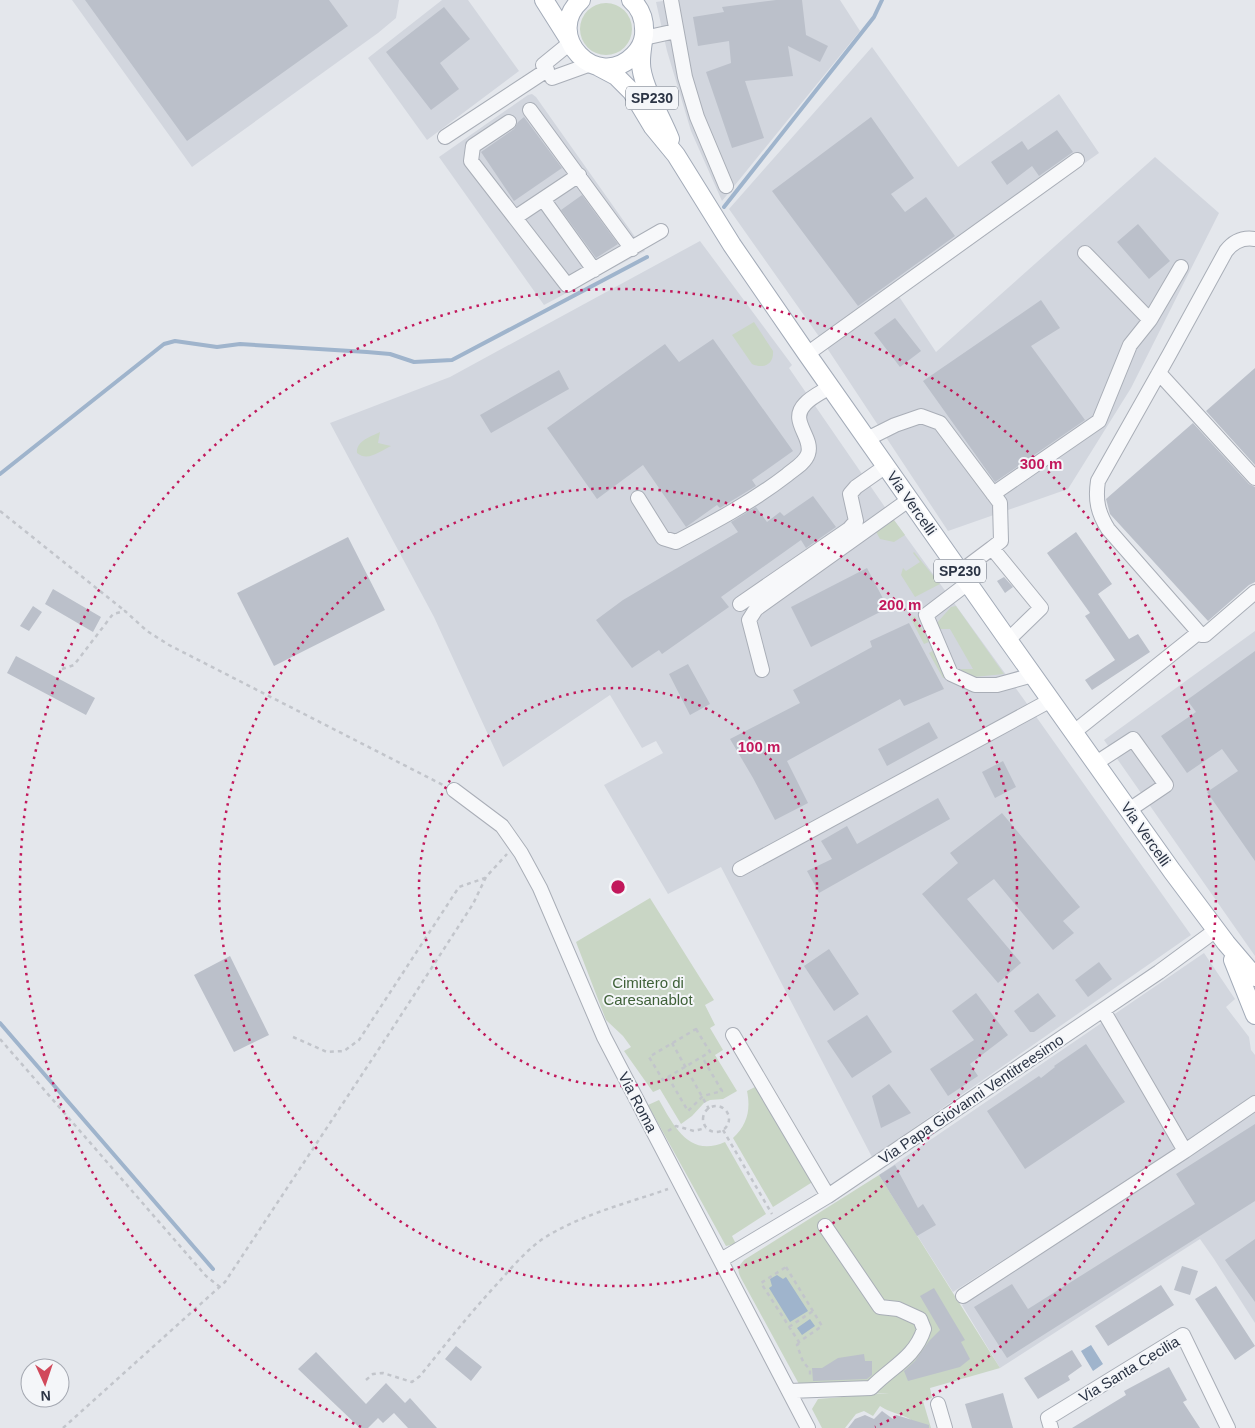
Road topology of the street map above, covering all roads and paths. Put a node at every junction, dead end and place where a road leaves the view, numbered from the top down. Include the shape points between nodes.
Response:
1 (544, 0) edge
2 (581, 0) edge
3 (671, 0) edge
4 (638, 4) edge
5 (676, 31) junction
6 (644, 38) junction
7 (569, 41) junction
8 (595, 66) junction
9 (547, 71) junction
10 (530, 110) dead end
11 (509, 122) dead end
12 (445, 137) dead end
13 (676, 155) junction
14 (1077, 160) dead end
15 (578, 175) junction
16 (726, 186) dead end
17 (543, 199) junction
18 (516, 217) junction
19 (661, 231) dead end
20 (1255, 239) edge
21 (632, 249) junction
22 (1085, 253) dead end
23 (1181, 267) dead end
24 (594, 270) junction
25 (1150, 320) junction
26 (807, 354) junction
27 (1159, 373) junction
28 (830, 387) junction
29 (867, 439) junction
30 (886, 466) junction
31 (1255, 478) edge
32 (993, 494) junction
33 (638, 498) dead end
34 (910, 500) junction
35 (0, 512) edge
36 (992, 548) junction
37 (964, 577) junction
38 (1255, 592) edge
39 (740, 604) dead end
40 (125, 610) junction
41 (1198, 633) junction
42 (1008, 640) junction
43 (62, 669) dead end
44 (762, 670) dead end
45 (1033, 675) junction
46 (1051, 700) junction
47 (1074, 732) junction
48 (1096, 763) junction
49 (454, 790) joint
50 (1129, 810) junction
51 (515, 845) junction
52 (740, 869) dead end
53 (486, 877) junction
54 (1221, 937) junction
55 (1255, 977) edge
56 (1103, 1010) junction
57 (1255, 1015) edge
58 (733, 1035) dead end
59 (293, 1037) dead end
60 (0, 1039) edge
61 (672, 1043) junction
62 (702, 1057) junction
63 (686, 1066) junction
64 (668, 1077) junction
65 (703, 1096) junction
66 (1255, 1103) edge
67 (710, 1108) junction
68 (706, 1128) junction
69 (722, 1130) junction
70 (664, 1132) dead end
71 (1185, 1151) junction
72 (681, 1184) junction
73 (828, 1196) junction
74 (779, 1226) junction
75 (825, 1226) dead end
76 (721, 1260) junction
77 (220, 1286) junction
78 (963, 1296) dead end
79 (813, 1311) junction
80 (789, 1327) junction
81 (799, 1342) junction
82 (366, 1380) dead end
83 (789, 1391) junction
84 (810, 1391) junction
85 (938, 1404) dead end
86 (63, 1428) edge
87 (808, 1428) edge
88 (946, 1428) edge
89 (1051, 1428) edge
90 (1228, 1428) edge

1 - 7 main road
2 - 7 main road via 569,18
3 - 5 street
4 - 6 main road, SP230 via 645,25
5 - 6 street
5 - 16 street via 697,117
6 - 8 main road, SP230 via 628,61 616,66
6 - 13 main road, Via Vercelli / SP230 via 640,63 645,85
7 - 8 main road, SP230 via 582,60
7 - 9 street
8 - 9 street
8 - 13 main road, Via Vercelli / SP230 via 616,76 632,92 653,127
9 - 12 street
10 - 15 street
11 - 18 street via 473,146 471,161
13 - 26 main road, Via Vercelli / SP230 via 732,245
14 - 26 street
15 - 17 street
15 - 21 street
17 - 18 street
17 - 24 street
18 - 24 street via 567,285
19 - 21 street
20 - 27 street via 1238,241 1226,251
21 - 24 street
22 - 25 street
23 - 25 street
25 - 32 street via 1130,345 1099,421
26 - 28 main road, Via Vercelli / SP230
27 - 31 street
27 - 41 street via 1098,481 1097,505 1108,529
28 - 29 main road, Via Vercelli / SP230
28 - 33 street via 805,403 800,411 809,447 808,455 800,465 765,492 711,524 676,542 664,538
29 - 30 main road, Via Vercelli / SP230
29 - 32 street via 921,416 940,423
30 - 34 main road, Via Vercelli / SP230
30 - 39 street via 850,494 856,521 849,529
32 - 36 street via 1000,503 1001,541
34 - 37 main road, Via Vercelli / SP230
34 - 44 street via 756,609 749,620
35 - 40 path
36 - 37 street
36 - 42 street via 1041,608
37 - 42 main road, Via Vercelli / SP230
37 - 45 street via 926,615 951,674 975,685 997,685
38 - 41 street via 1206,635
40 - 43 path via 113,614 74,665
40 - 49 path via 147,631 169,645
41 - 47 street
42 - 45 main road, Via Vercelli / SP230
45 - 46 main road, Via Vercelli / SP230
46 - 47 main road, Via Vercelli / SP230
46 - 52 street
47 - 48 main road, Via Vercelli / SP230
48 - 50 main road, Via Vercelli / SP230
48 - 50 street via 1134,739 1166,785
49 - 51 street, Via Roma via 502,826
50 - 54 main road, Via Vercelli / SP230
51 - 53 path
51 - 72 street, Via Roma via 540,888 604,1037
53 - 59 path via 460,887 359,1040 344,1051 327,1052
53 - 77 path via 473,904 394,1026
54 - 55 main road, Via Vercelli / SP230
54 - 56 street, Via Papa Giovanni Ventitreesimo via 1159,972
54 - 57 main road, Via Vercelli / SP230
56 - 71 street
56 - 73 street, Via Papa Giovanni Ventitreesimo
58 - 73 street
60 - 77 path via 206,1276
61 - 62 path via 696,1029 710,1052
61 - 63 path
61 - 64 path via 649,1057 663,1080
62 - 63 path
62 - 65 path via 722,1091
63 - 64 path
63 - 65 path
64 - 65 path via 688,1111
65 - 67 path
66 - 71 street
67 - 68 path via 703,1119
67 - 69 path via 721,1108 728,1114 729,1122
68 - 69 path via 715,1132
68 - 70 path via 694,1131 676,1126
69 - 74 path
71 - 78 street
72 - 76 street, Via Roma
72 - 82 path via 598,1212 540,1241 474,1308 420,1376 412,1382 383,1373 372,1374
73 - 74 street, Via Papa Giovanni Ventitreesimo
74 - 76 street, Via Papa Giovanni Ventitreesimo
75 - 84 street via 880,1306 898,1309 920,1319 924,1329 920,1343 872,1388
76 - 83 street, Via Roma
77 - 86 path
79 - 80 path
79 - 80 path via 786,1268 761,1282
79 - 81 path via 822,1326
80 - 81 path
81 - 84 path via 801,1359 810,1369
83 - 84 street
83 - 87 street, Via Roma
85 - 88 street
89 - 90 street, Via Santa Cecilia via 1048,1418 1182,1335

